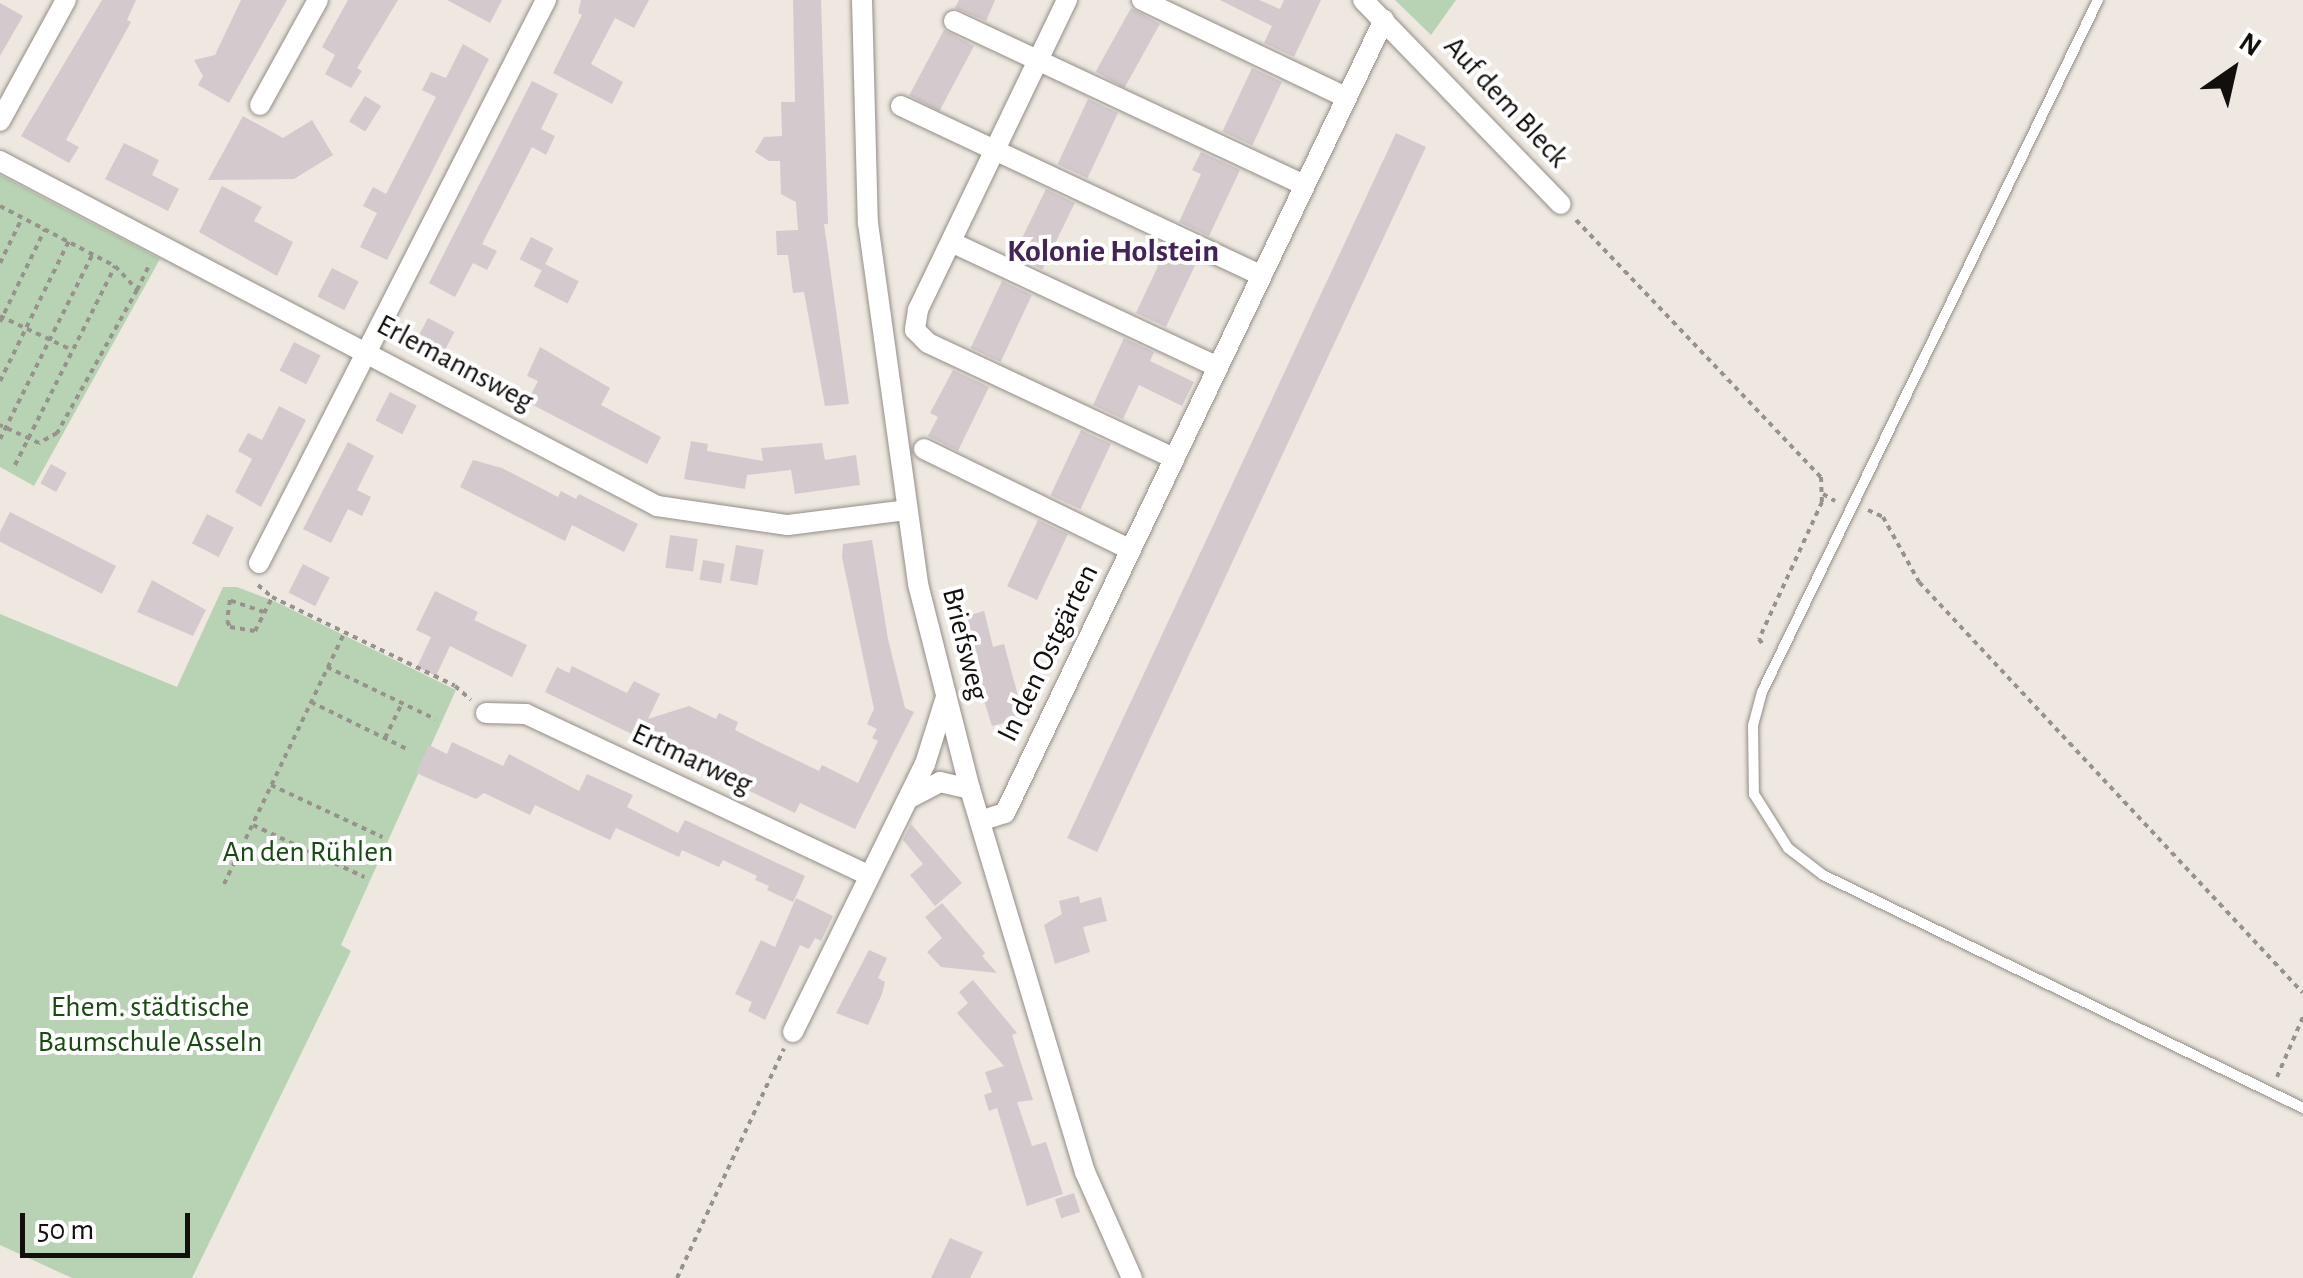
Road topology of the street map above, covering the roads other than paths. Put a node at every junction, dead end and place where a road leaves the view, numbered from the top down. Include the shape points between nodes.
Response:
1 (66, 0) edge
2 (318, 0) edge
3 (546, 0) edge
4 (862, 0) edge
5 (1068, 0) edge
6 (1142, 0) edge
7 (1363, 0) edge
8 (2098, 0) edge
9 (1384, 20) junction
10 (954, 21) dead end
11 (1038, 60) junction
12 (1344, 96) junction
13 (260, 106) dead end
14 (901, 106) dead end
15 (0, 121) edge
16 (994, 151) junction
17 (0, 161) edge
18 (1302, 184) junction
19 (1561, 204) road end
20 (951, 242) junction
21 (1260, 275) junction
22 (367, 350) junction
23 (1218, 367) junction
24 (924, 450) dead end
25 (1174, 458) junction
26 (906, 510) junction
27 (1131, 550) junction
28 (257, 567) road end
29 (946, 694) junction
30 (486, 713) road end
31 (970, 789) junction
32 (908, 798) junction
33 (980, 821) junction
34 (868, 875) junction
35 (793, 1032) road end
36 (2303, 1108) edge
37 (1132, 1278) edge

1 - 15 street
2 - 13 street
3 - 22 street
4 - 26 street, Briefsweg via 868,222
5 - 11 street
6 - 12 street
7 - 9 street, Auf dem Bleck
8 - 36 lane via 1762,692 1751,763 1754,794 1788,848 1865,898
9 - 12 street, In den Ostgärten
9 - 19 street, Auf dem Bleck
10 - 11 street
11 - 16 street
11 - 18 street
12 - 18 street, In den Ostgärten
14 - 16 street
16 - 20 street
16 - 21 street
17 - 22 street, Erlemannsweg
18 - 21 street, In den Ostgärten
20 - 23 street
20 - 25 street via 918,310 915,330 928,343
21 - 23 street, In den Ostgärten
22 - 26 street, Erlemannsweg via 657,506 788,525
22 - 28 street
23 - 25 street, In den Ostgärten
24 - 27 street, In den Ostgärten
25 - 27 street, In den Ostgärten
26 - 29 street, Briefsweg
27 - 33 street, In den Ostgärten via 1005,813
29 - 31 street, Briefsweg
29 - 32 street
30 - 34 street, Ertmarweg via 526,714
31 - 32 street via 940,782
31 - 33 street, Briefsweg
32 - 34 street
33 - 37 street, Briefsweg via 1085,1172
34 - 35 street

